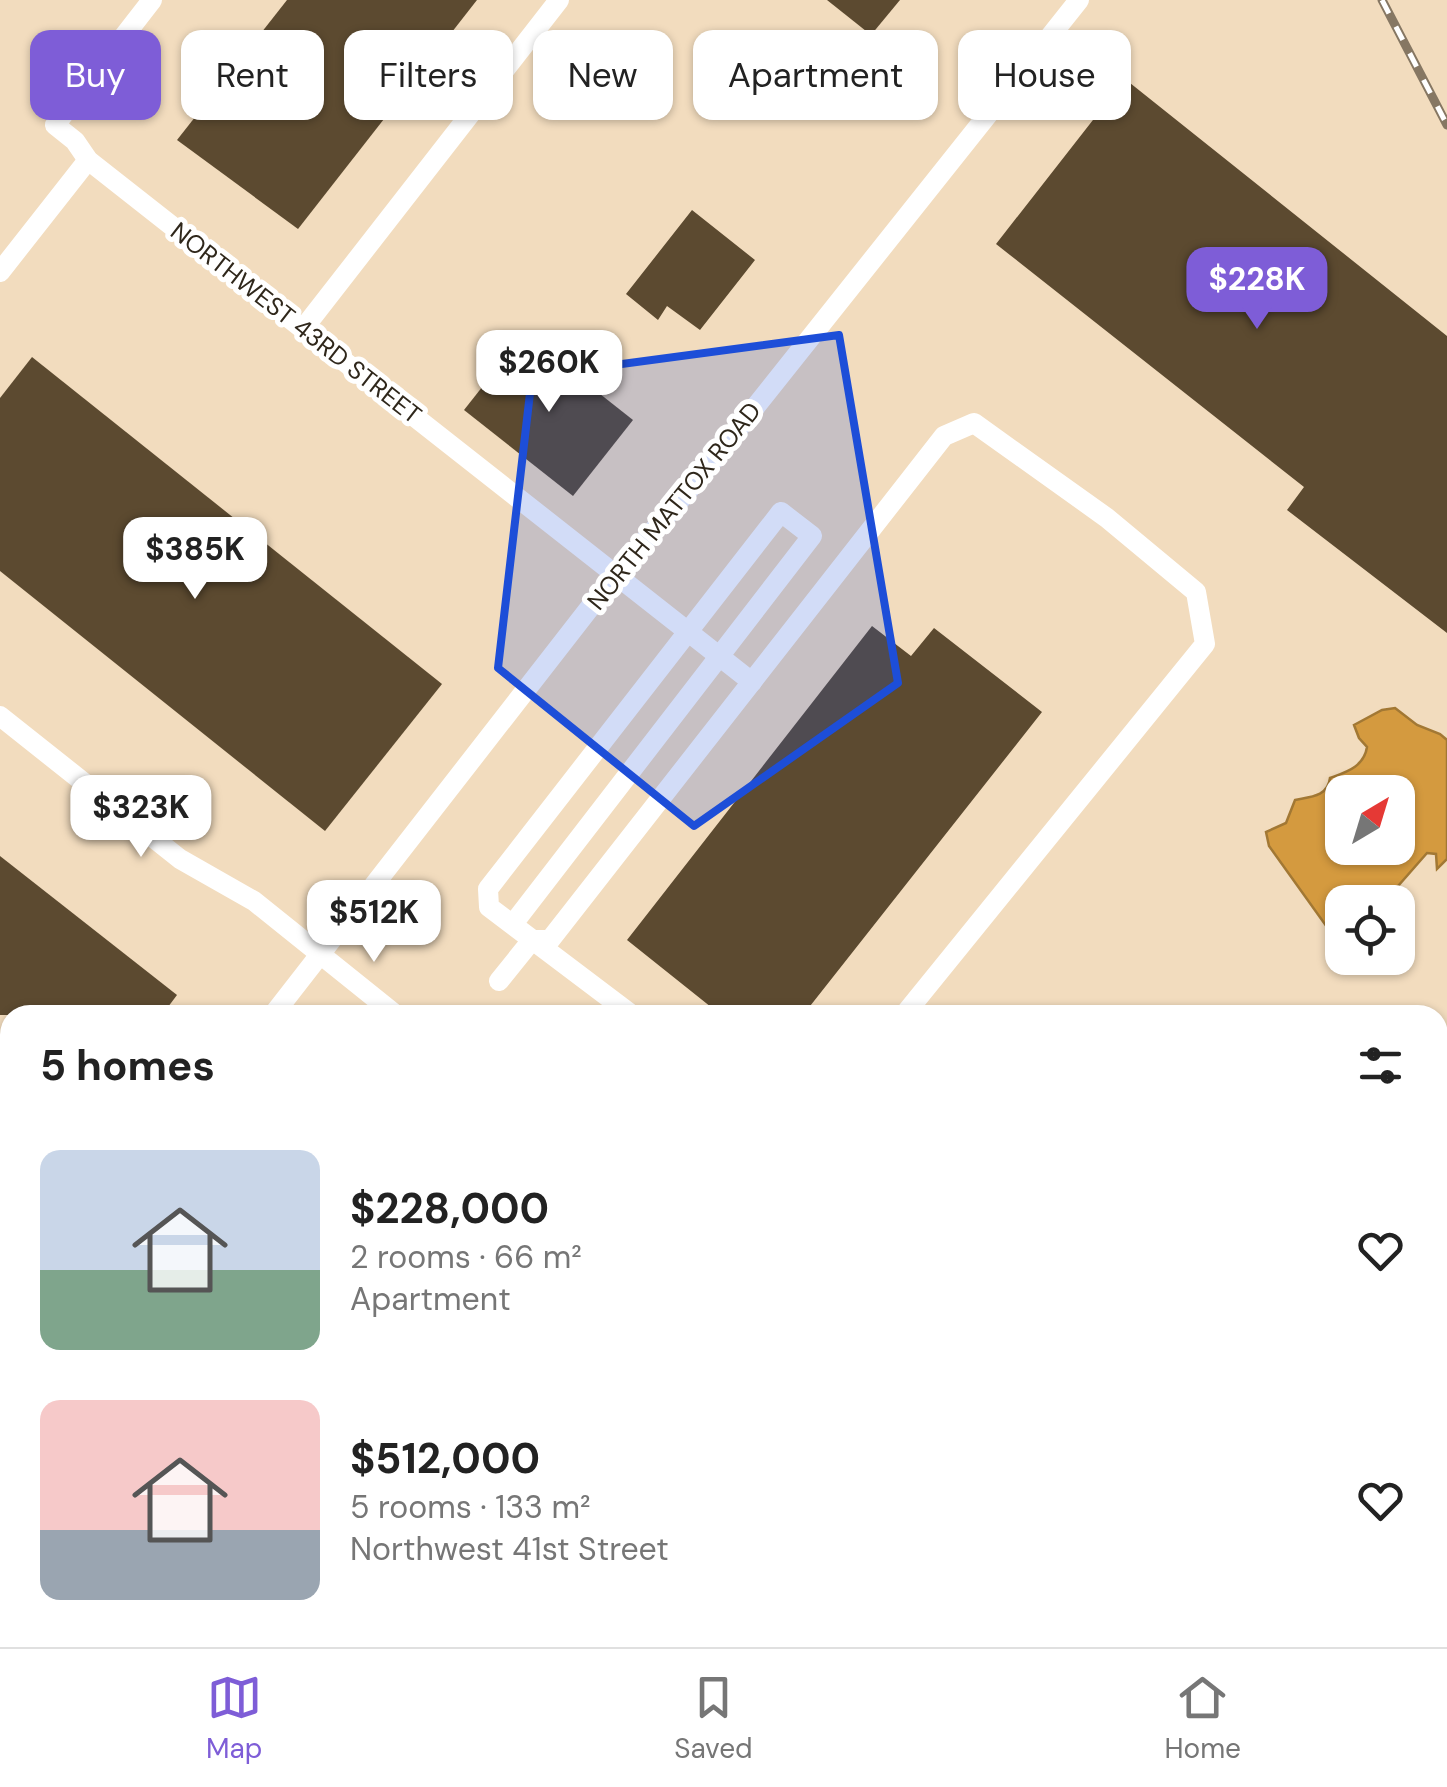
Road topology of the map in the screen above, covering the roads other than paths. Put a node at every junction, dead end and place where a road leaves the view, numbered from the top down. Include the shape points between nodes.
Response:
1 (152, 0) edge
2 (559, 0) edge
3 (1079, 0) edge
4 (88, 160) junction
5 (0, 272) edge
6 (303, 329) junction
7 (616, 574) junction
8 (688, 632) junction
9 (720, 656) junction
10 (752, 682) junction
11 (0, 716) edge
12 (513, 924) junction
13 (532, 940) junction
14 (320, 954) junction
15 (499, 981) dead end
16 (281, 1005) edge
17 (384, 1005) edge
18 (619, 1005) edge
19 (912, 1005) edge

1 - 4 street, NORTHWEST 43RD STREET via 55,125
2 - 6 street
3 - 7 street, NORTH MATTOX ROAD
4 - 5 street
4 - 6 street, NORTHWEST 43RD STREET
6 - 7 street, NORTHWEST 43RD STREET
7 - 8 street, NORTHWEST 43RD STREET
7 - 14 street, NORTH MATTOX ROAD
8 - 9 street, NORTHWEST 43RD STREET
8 - 9 street via 781,512 812,536
8 - 12 street via 488,890 490,907
9 - 10 street, NORTHWEST 43RD STREET
9 - 12 street
10 - 13 street via 550,940
10 - 19 street via 944,436 974,423 1108,518 1196,592 1205,644
11 - 14 street via 180,859 254,901
12 - 13 street
13 - 15 street
13 - 18 street
14 - 16 street, NORTH MATTOX ROAD
14 - 17 street

